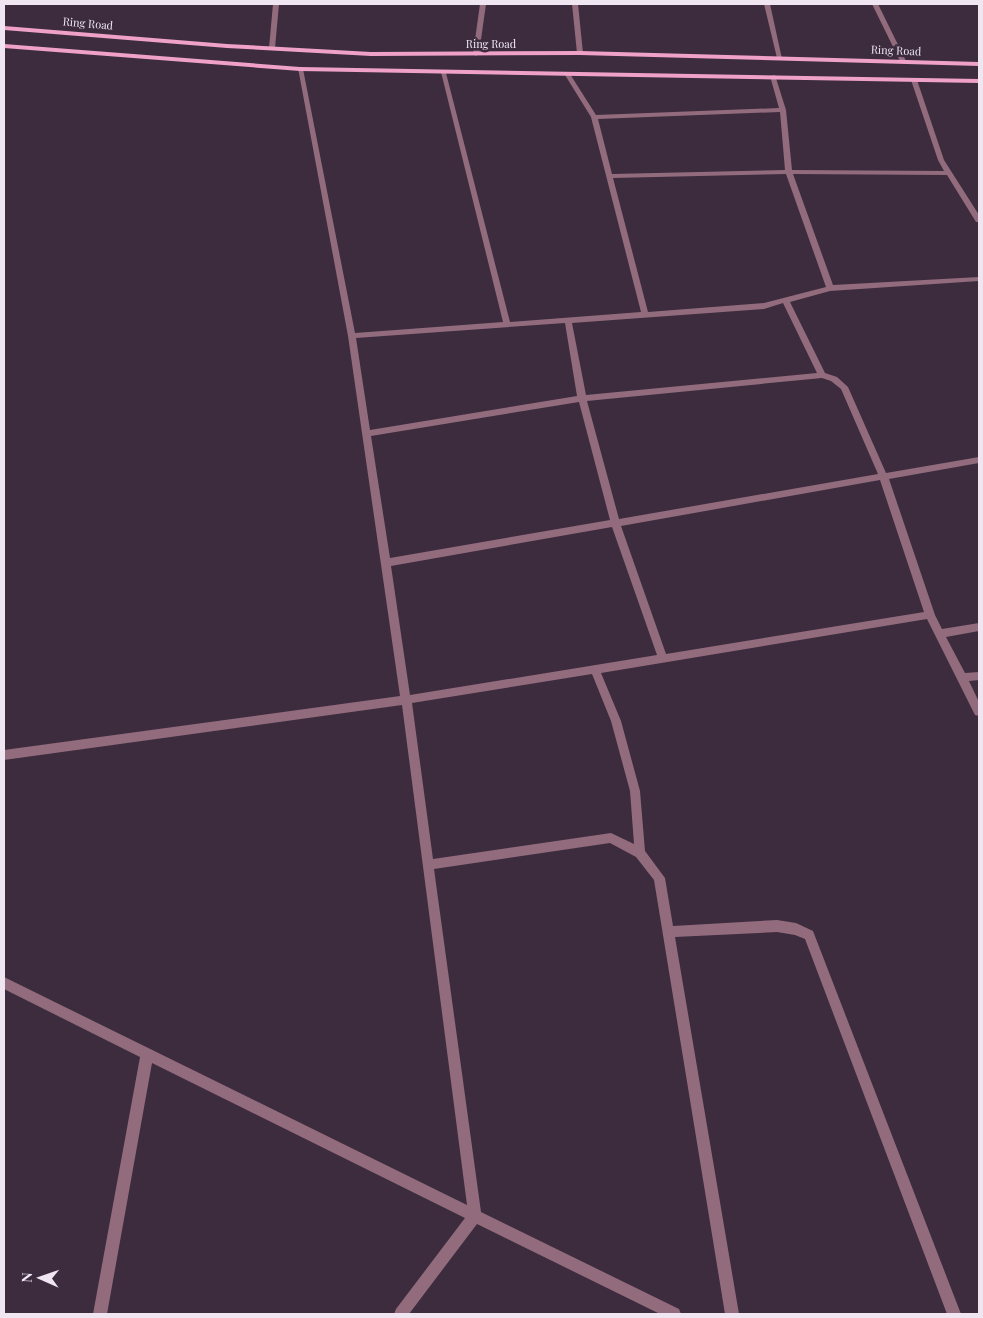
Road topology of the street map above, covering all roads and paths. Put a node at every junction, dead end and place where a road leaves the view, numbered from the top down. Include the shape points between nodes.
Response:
1 (276, 4) edge
2 (483, 4) edge
3 (575, 4) edge
4 (766, 4) edge
5 (875, 4) edge
6 (4, 28) edge
7 (4, 46) edge
8 (272, 48) junction
9 (580, 53) junction
10 (476, 54) junction
11 (780, 58) junction
12 (904, 61) junction
13 (979, 64) edge
14 (300, 69) junction
15 (443, 73) junction
16 (568, 75) junction
17 (773, 76) junction
18 (914, 80) junction
19 (979, 81) edge
20 (783, 110) junction
21 (594, 116) junction
22 (789, 172) junction
23 (949, 173) junction
24 (609, 176) junction
25 (979, 220) edge
26 (979, 279) edge
27 (830, 288) junction
28 (786, 302) junction
29 (645, 314) junction
30 (568, 320) junction
31 (507, 324) junction
32 (352, 336) junction
33 (822, 375) junction
34 (582, 398) junction
35 (366, 434) junction
36 (979, 460) edge
37 (884, 478) junction
38 (616, 522) junction
39 (385, 563) junction
40 (930, 615) junction
41 (979, 626) edge
42 (939, 634) junction
43 (663, 659) junction
44 (595, 670) junction
45 (979, 676) edge
46 (962, 678) junction
47 (406, 700) junction
48 (979, 712) edge
49 (4, 754) edge
50 (640, 853) junction
51 (428, 865) junction
52 (668, 932) junction
53 (4, 983) edge
54 (147, 1054) junction
55 (474, 1216) junction
56 (100, 1314) edge
57 (401, 1314) edge
58 (674, 1314) edge
59 (732, 1314) edge
60 (954, 1314) edge

1 - 8 street
2 - 10 street
3 - 9 street
4 - 11 street
5 - 12 street
6 - 8 main road, Ring Road
7 - 14 main road
8 - 10 main road, Ring Road via 371,54
9 - 10 main road, Ring Road
9 - 11 main road, Ring Road
11 - 12 main road, Ring Road
12 - 13 main road, Ring Road
14 - 15 main road
14 - 32 street
15 - 16 main road
15 - 31 street
16 - 17 main road
16 - 21 street
17 - 18 main road
17 - 20 street
18 - 19 main road
18 - 23 street via 941,160
20 - 21 street
20 - 22 street
21 - 24 street
22 - 23 street
22 - 24 street
22 - 27 street
23 - 25 street
24 - 29 street
26 - 27 street
27 - 28 street
28 - 29 street
28 - 33 street
29 - 30 street
30 - 31 street
30 - 34 street
31 - 32 street
32 - 35 street
33 - 34 street
33 - 37 street via 834,378 844,387
34 - 35 street
34 - 38 street
35 - 39 street
36 - 37 street
37 - 38 street
37 - 40 street
38 - 39 street
38 - 43 street
39 - 47 street
40 - 42 street
40 - 43 street
41 - 42 street
42 - 46 street
43 - 44 street
44 - 47 street
44 - 50 street via 616,721 635,791
45 - 46 street
46 - 48 street
47 - 49 street
47 - 51 street
50 - 51 street via 611,838
50 - 52 street via 659,878
51 - 55 street
52 - 59 street
52 - 60 street via 777,926 796,928 809,935
53 - 54 street
54 - 55 street
54 - 56 street
55 - 57 street
55 - 58 street

